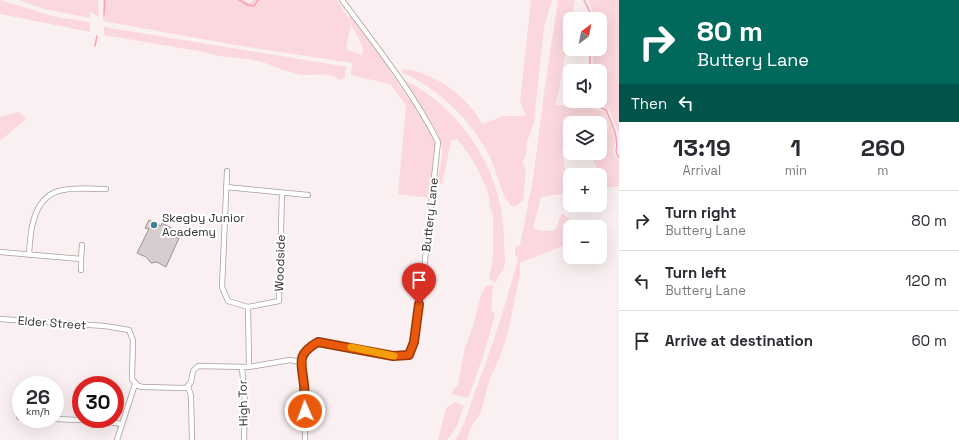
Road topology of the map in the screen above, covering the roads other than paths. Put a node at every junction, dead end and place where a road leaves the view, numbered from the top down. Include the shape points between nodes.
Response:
1 (342, 0) edge
2 (227, 171) dead end
3 (226, 186) junction
4 (106, 189) dead end
5 (282, 193) junction
6 (308, 196) dead end
7 (82, 245) dead end
8 (0, 252) edge
9 (29, 255) junction
10 (82, 259) junction
11 (81, 270) dead end
12 (248, 307) junction
13 (0, 319) edge
14 (300, 362) junction
15 (242, 367) junction
16 (249, 367) junction
17 (135, 384) junction
18 (188, 386) junction
19 (124, 418) edge
20 (121, 428) edge
21 (117, 440) edge
22 (192, 440) edge
23 (244, 440) edge
24 (305, 440) edge

1 - 14 street, Buttery Lane via 385,58 428,122 438,142 423,278 414,342 409,355 393,356 318,342 308,348
2 - 3 street, Woodside
3 - 5 street
3 - 12 street, Woodside via 222,287 228,301
4 - 9 street via 62,190 50,196 35,214
5 - 6 street
5 - 12 street, Woodside via 279,301
7 - 10 street
8 - 9 street
9 - 10 street
10 - 11 street
12 - 16 street
13 - 17 street, Elder Street via 125,328 132,335 132,376
14 - 16 street via 290,360
14 - 24 street via 304,385
15 - 16 street
15 - 18 street via 198,366 193,370
15 - 23 street, High Tor
17 - 18 street via 143,387 181,389
17 - 19 street
18 - 22 street via 191,396
20 - 21 street

